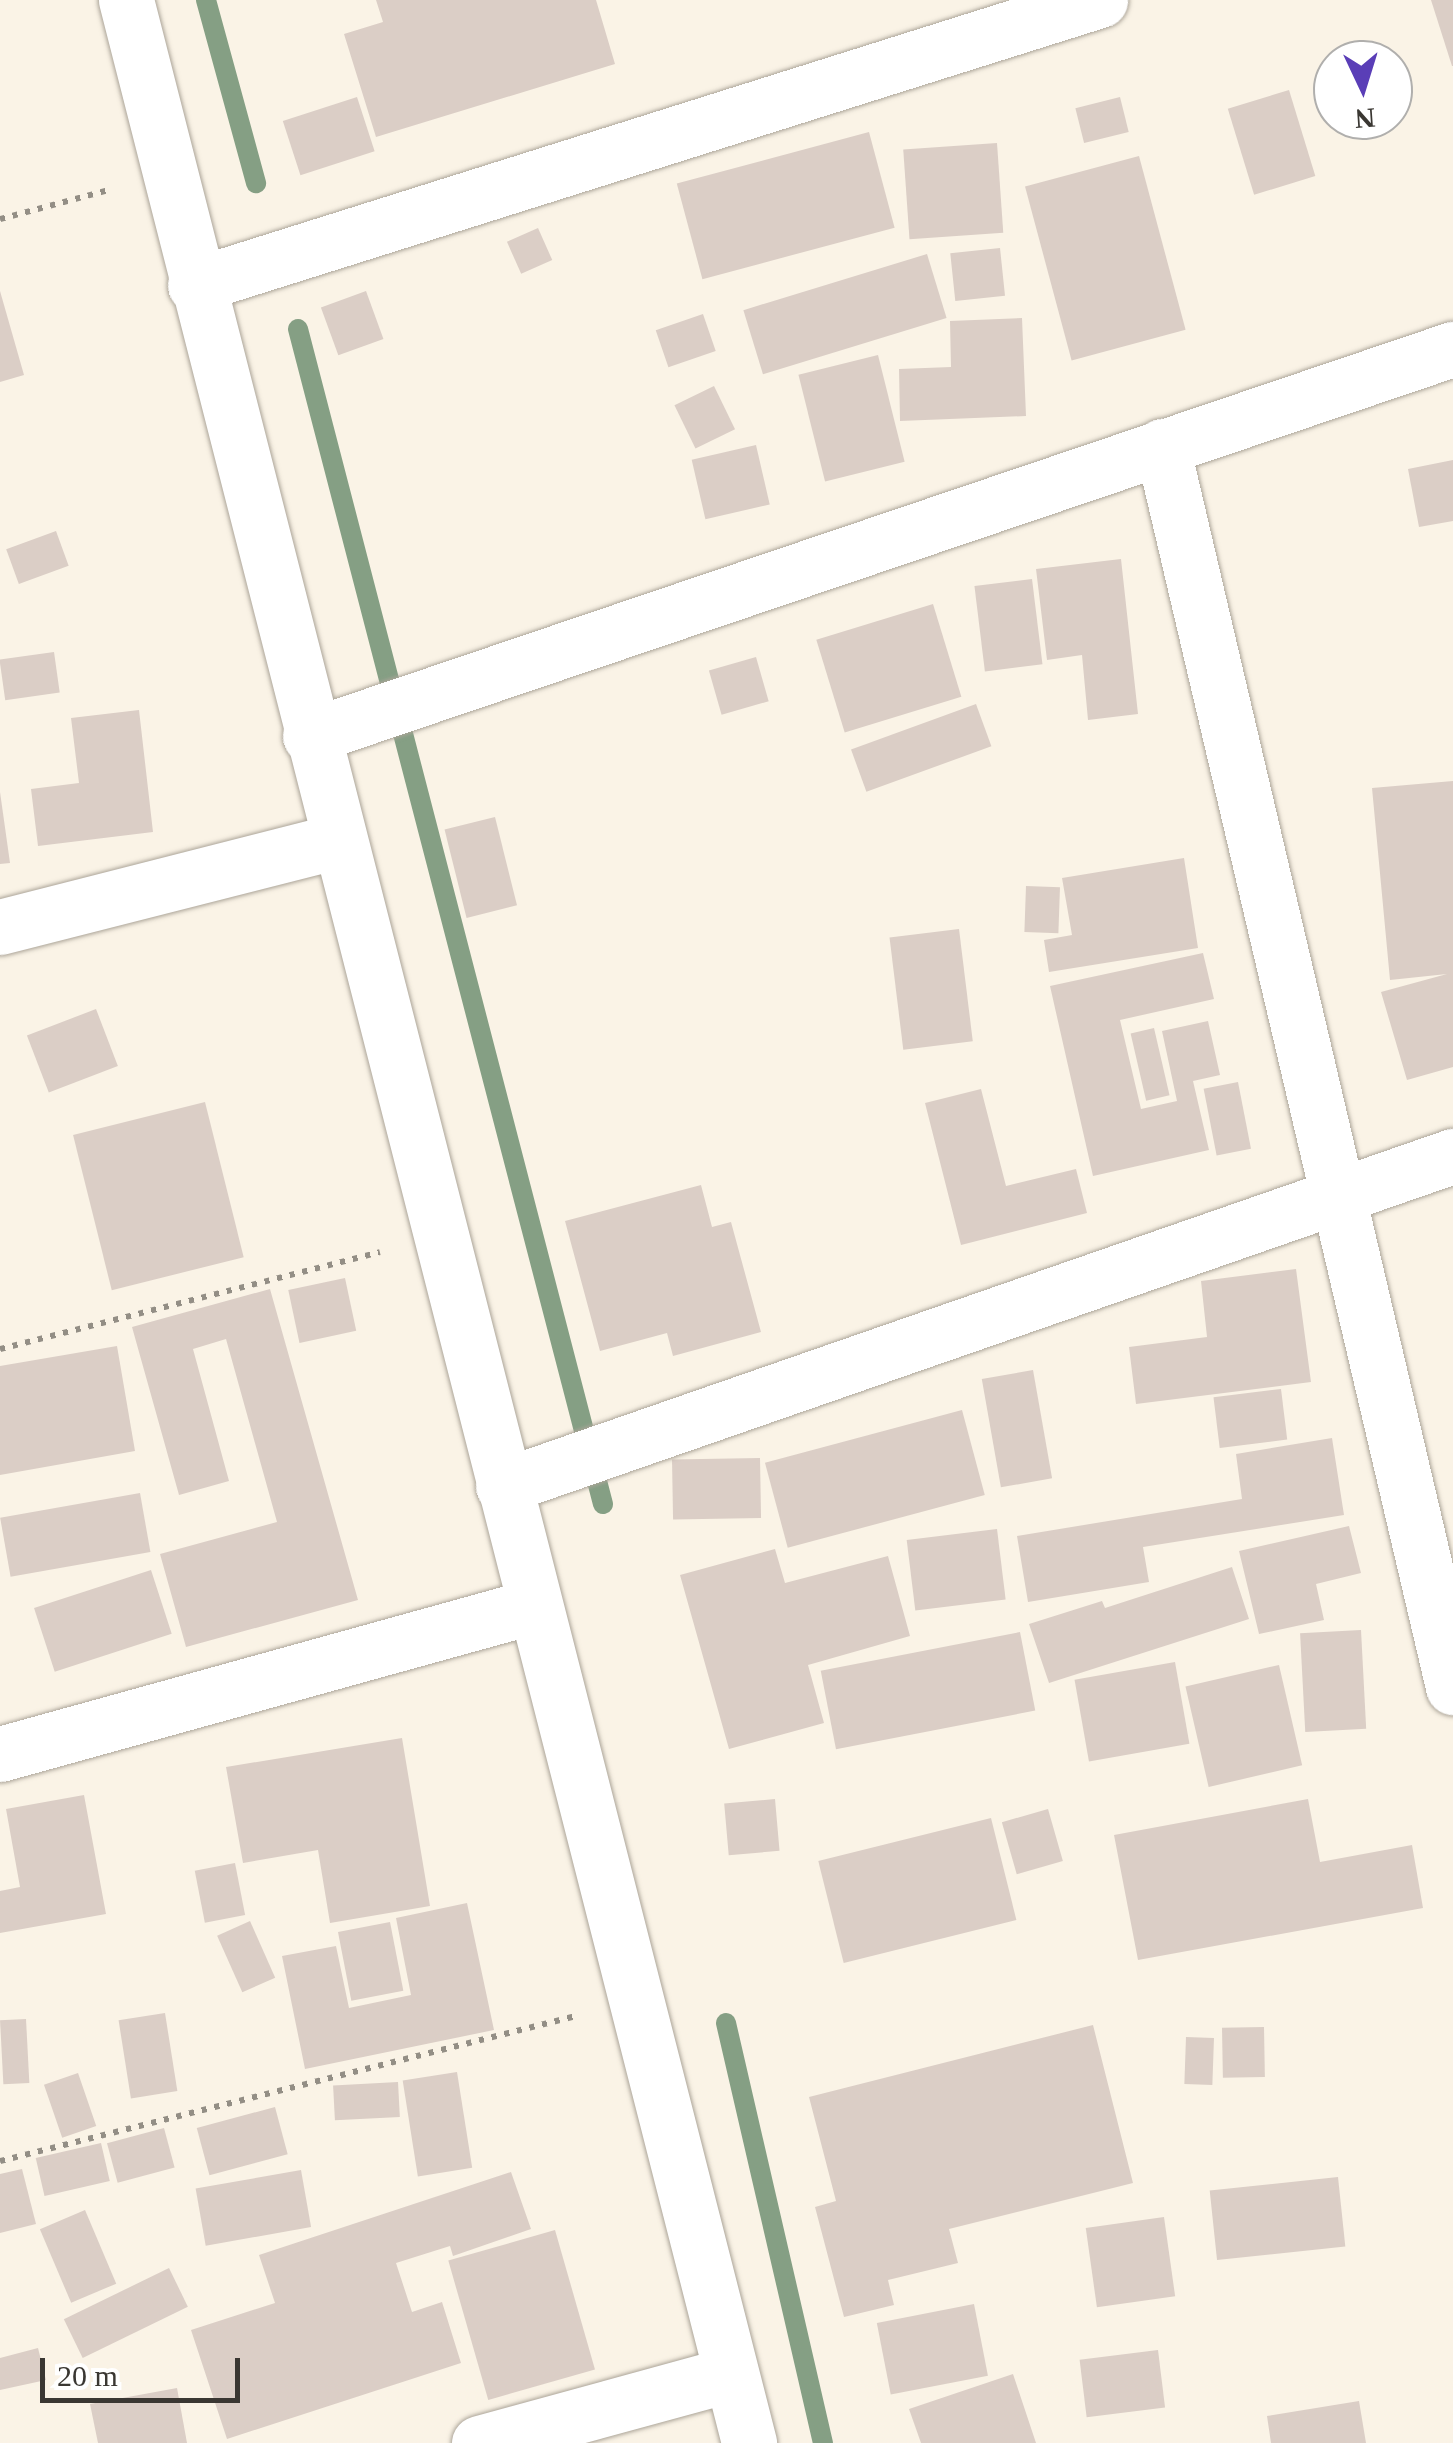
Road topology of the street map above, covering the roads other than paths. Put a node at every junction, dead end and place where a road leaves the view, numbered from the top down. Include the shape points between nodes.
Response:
1 (126, 0) edge
2 (1100, 0) edge
3 (194, 285) junction
4 (1453, 349) edge
5 (1162, 446) junction
6 (310, 736) junction
7 (337, 842) junction
8 (0, 927) edge
9 (1453, 1156) edge
10 (1338, 1196) junction
11 (503, 1486) junction
12 (534, 1606) junction
13 (1453, 1687) edge
14 (0, 1754) edge
15 (731, 2374) junction
16 (480, 2443) edge
17 (748, 2443) edge

1 - 3 street
2 - 3 street
3 - 6 street
4 - 5 street
5 - 6 street
5 - 10 street
6 - 7 street
7 - 8 street
7 - 11 street
9 - 10 street
10 - 11 street
10 - 13 street
11 - 12 street
12 - 14 street
12 - 15 street
15 - 16 street
15 - 17 street

